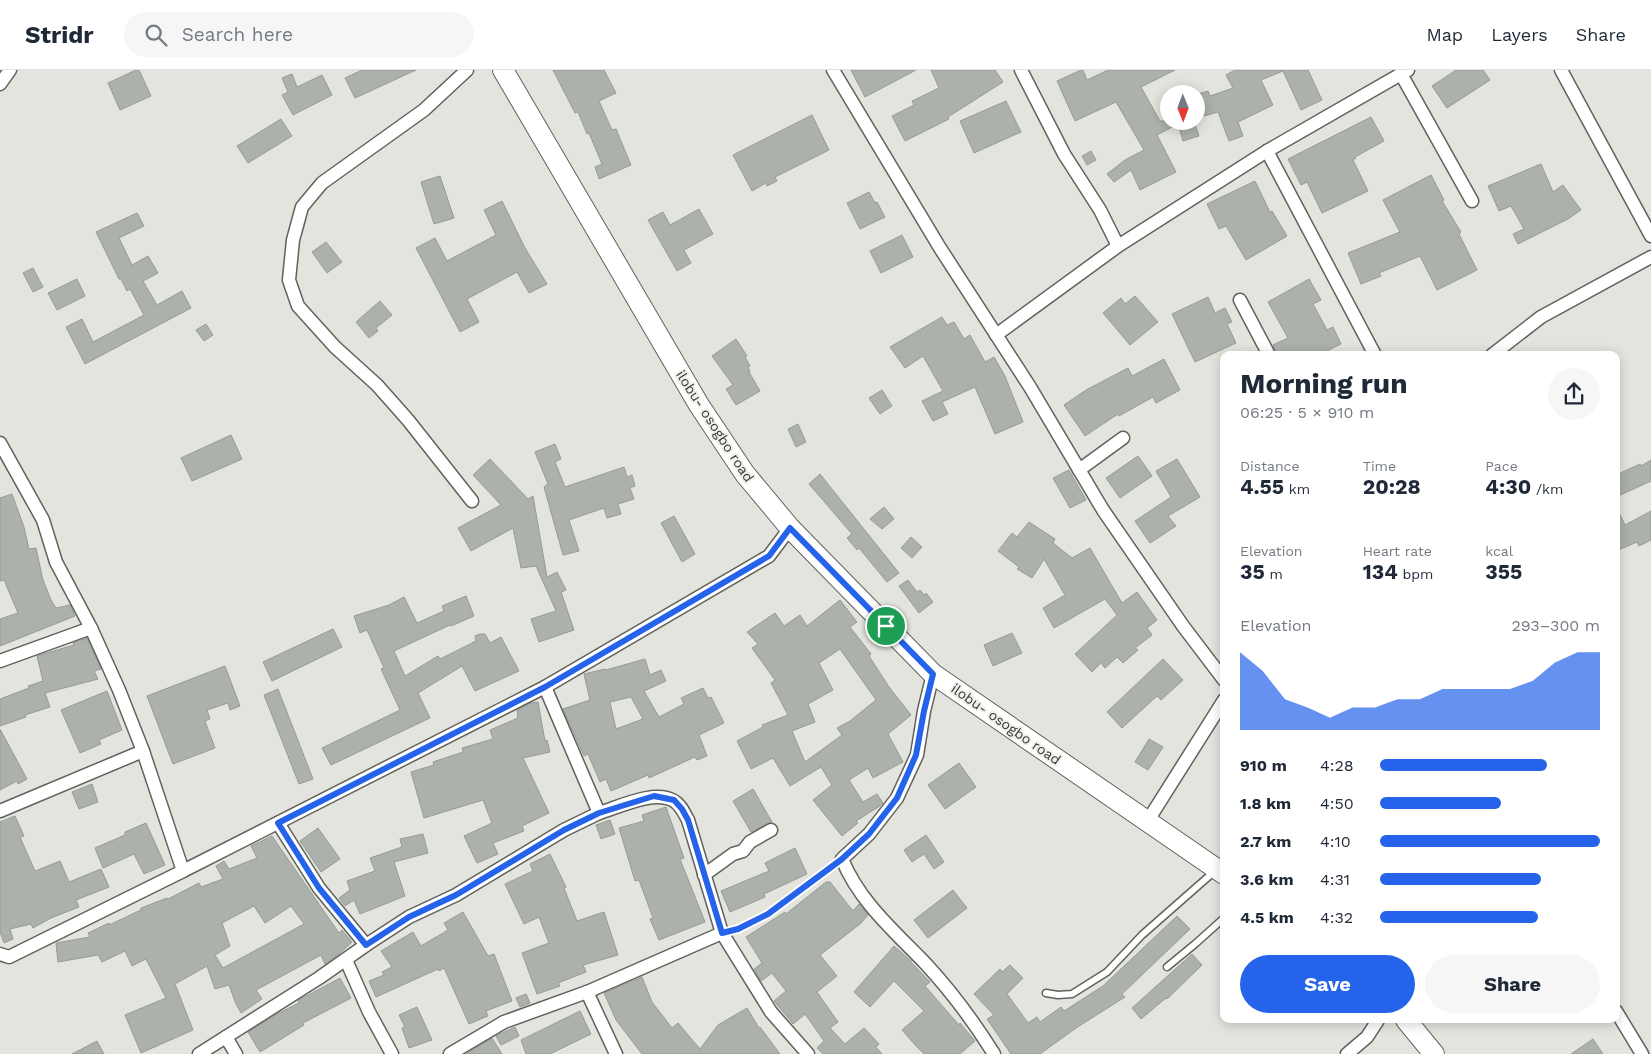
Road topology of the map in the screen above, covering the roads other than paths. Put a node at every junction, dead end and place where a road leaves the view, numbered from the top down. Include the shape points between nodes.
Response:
1 (10, 70) edge
2 (467, 70) edge
3 (503, 70) edge
4 (833, 70) edge
5 (1021, 70) edge
6 (1560, 70) edge
7 (1404, 72) edge
8 (0, 84) edge
9 (1267, 151) junction
10 (1472, 201) dead end
11 (1651, 236) edge
12 (1118, 246) junction
13 (1651, 258) edge
14 (1240, 300) dead end
15 (996, 336) junction
16 (1267, 351) edge
17 (1373, 351) edge
18 (1497, 351) edge
19 (1123, 438) dead end
20 (2, 449) edge
21 (1079, 470) junction
22 (472, 502) dead end
23 (790, 528) junction
24 (91, 628) junction
25 (0, 661) edge
26 (933, 674) junction
27 (1220, 675) edge
28 (545, 687) junction
29 (1220, 706) edge
30 (144, 751) junction
31 (0, 811) edge
32 (599, 813) junction
33 (1147, 822) junction
34 (278, 823) junction
35 (770, 830) dead end
36 (183, 871) junction
37 (1220, 872) edge
38 (704, 875) junction
39 (1220, 922) edge
40 (722, 933) junction
41 (366, 945) junction
42 (0, 954) edge
43 (346, 960) junction
44 (1167, 967) dead end
45 (587, 992) junction
46 (1046, 993) dead end
47 (1620, 1018) edge
48 (1376, 1023) edge
49 (1408, 1023) edge
50 (226, 1037) junction
51 (199, 1054) edge
52 (236, 1054) edge
53 (392, 1054) edge
54 (450, 1054) edge
55 (616, 1054) edge
56 (808, 1054) edge
57 (994, 1054) edge
58 (1347, 1054) edge
59 (1434, 1054) edge
60 (1642, 1054) edge

1 - 8 street
2 - 22 street via 424,110 322,183 302,206 293,240 290,280 298,306 390,399
3 - 23 main road, ilobu- osogbo road via 700,405 745,474
4 - 15 street
5 - 12 street via 1064,154 1100,210
6 - 11 street
7 - 9 street
7 - 10 street
9 - 12 street
9 - 17 street
12 - 15 street
13 - 18 street via 1541,317
14 - 16 street
15 - 21 street
19 - 21 street
20 - 24 street via 43,520 56,562
21 - 27 street via 1103,510
23 - 26 main road, ilobu- osogbo road
23 - 28 street via 769,556
24 - 25 street
24 - 30 street
26 - 33 main road, ilobu- osogbo road
26 - 57 street via 916,755 897,798 869,834 842,859 848,874 880,919 932,972 974,1022
28 - 32 street
28 - 34 street
29 - 33 street
30 - 31 street
30 - 36 street
32 - 38 street via 654,796 674,800 688,820
32 - 41 street via 564,830 456,895 409,917
33 - 37 main road, ilobu- osogbo road
34 - 36 street
34 - 41 street via 319,888
35 - 38 street
36 - 42 street via 9,957
37 - 46 lane via 1142,935 1107,972 1072,994
38 - 40 street
39 - 44 lane
40 - 45 street
40 - 56 street via 771,1012
41 - 43 street
43 - 50 street
43 - 53 street
45 - 54 street via 504,1022
45 - 55 street
47 - 60 street
48 - 58 street via 1367,1037
49 - 59 main road
50 - 51 street
50 - 52 street

